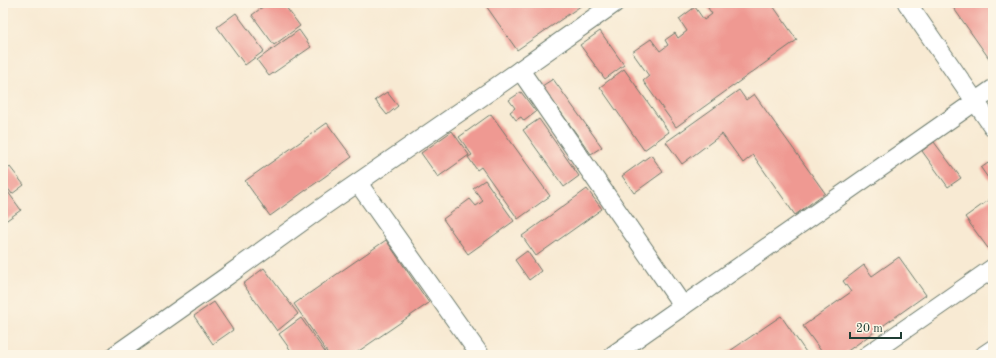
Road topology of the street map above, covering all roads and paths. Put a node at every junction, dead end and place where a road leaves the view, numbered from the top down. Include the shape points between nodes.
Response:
1 (616, 3) edge
2 (907, 3) edge
3 (520, 70) junction
4 (993, 89) edge
5 (975, 102) junction
6 (993, 127) edge
7 (358, 182) junction
8 (993, 268) edge
9 (683, 306) junction
10 (993, 349) edge
11 (115, 355) edge
12 (480, 355) edge
13 (613, 355) edge
14 (868, 355) edge
15 (984, 355) edge

1 - 3 street
2 - 5 street
3 - 7 street
3 - 9 street
4 - 5 street
5 - 6 street
5 - 9 street
7 - 11 street
7 - 12 street
8 - 14 street
9 - 13 street
10 - 15 street

